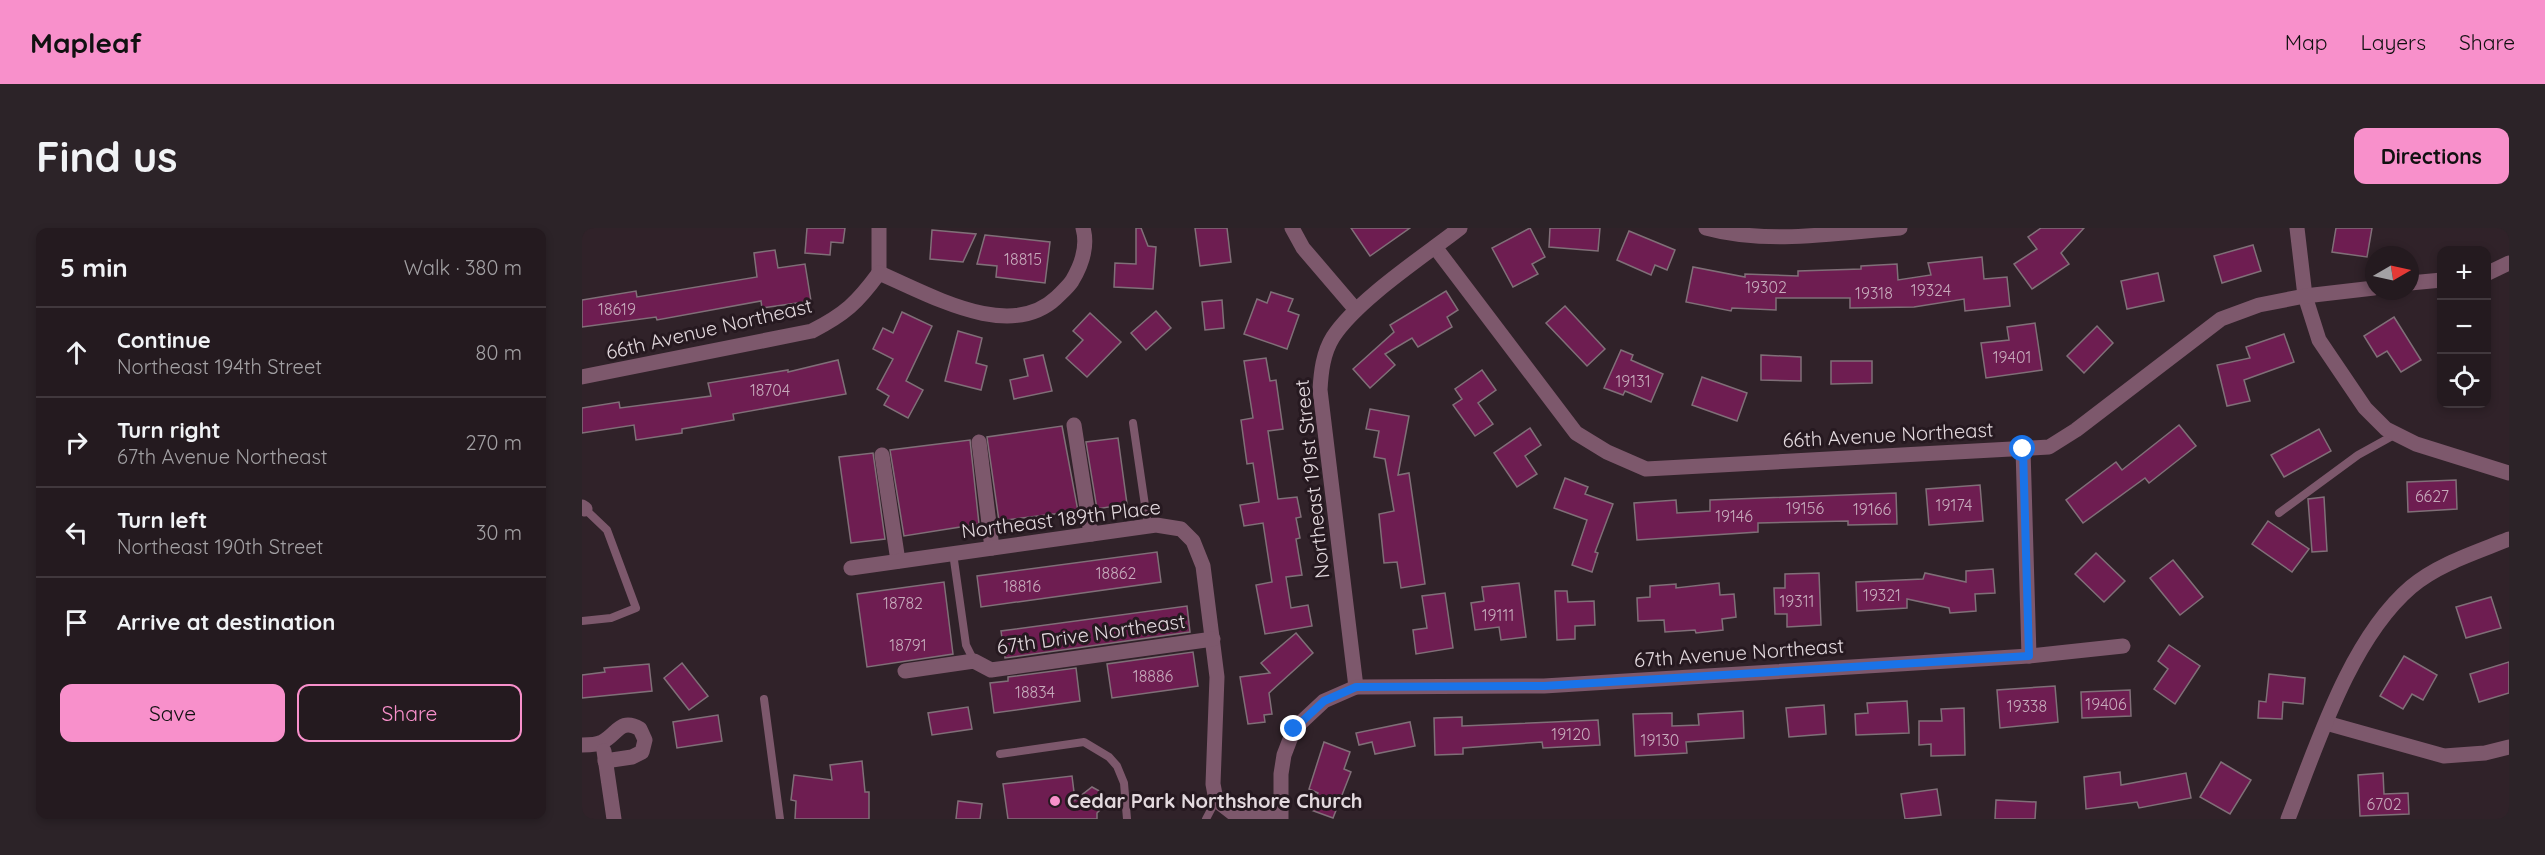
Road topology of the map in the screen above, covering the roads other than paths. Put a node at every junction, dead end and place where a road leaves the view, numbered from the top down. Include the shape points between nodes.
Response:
1 (879, 228) edge
2 (1083, 228) edge
3 (1292, 228) edge
4 (1460, 228) edge
5 (1706, 228) edge
6 (1900, 228) edge
7 (2297, 228) edge
8 (1435, 247) junction
9 (2509, 263) edge
10 (2491, 272) edge
11 (879, 273) junction
12 (2437, 280) edge
13 (2419, 282) edge
14 (2365, 289) edge
15 (2305, 296) junction
16 (1356, 310) junction
17 (582, 377) edge
18 (1133, 423) dead end
19 (1074, 425) dead end
20 (2396, 434) junction
21 (979, 442) dead end
22 (2023, 449) junction
23 (882, 455) dead end
24 (2509, 473) edge
25 (584, 508) edge
26 (2279, 513) dead end
27 (1148, 526) junction
28 (1091, 534) junction
29 (2509, 539) edge
30 (992, 548) junction
31 (953, 553) junction
32 (898, 561) junction
33 (851, 568) dead end
34 (582, 621) edge
35 (1213, 639) junction
36 (2123, 646) dead end
37 (2029, 656) junction
38 (974, 661) junction
39 (905, 672) dead end
40 (1356, 687) junction
41 (764, 699) dead end
42 (2326, 723) junction
43 (602, 742) junction
44 (582, 745) edge
45 (2509, 747) edge
46 (1000, 754) dead end
47 (605, 761) junction
48 (1216, 800) junction
49 (1280, 816) edge
50 (614, 819) edge
51 (780, 819) edge
52 (1127, 819) edge
53 (1206, 819) edge
54 (2288, 819) edge

1 - 11 street
2 - 11 street via 1083,261 1070,284 1048,306 1019,317 987,315
3 - 16 street via 1303,248
4 - 8 street, Northeast 191st Street
5 - 6 street via 1764,235
7 - 15 street
8 - 16 street, Northeast 191st Street
8 - 22 street, 66th Avenue Northeast via 1576,434 1646,469
9 - 10 street
11 - 17 street, 66th Avenue Northeast via 864,295 842,315 812,331
12 - 13 street
14 - 15 street, 66th Avenue Northeast
15 - 20 street via 2319,340 2344,379 2365,408
15 - 22 street, 66th Avenue Northeast via 2259,305 2221,319 2076,430 2049,447
16 - 40 street, Northeast 191st Street via 1326,351 1320,390
18 - 27 lane
19 - 28 street
20 - 24 street
20 - 26 lane via 2358,455
21 - 30 street
22 - 37 street
23 - 32 street
25 - 34 lane via 607,530 636,608 611,618
27 - 28 street, Northeast 189th Place
27 - 35 street, Northeast 189th Place via 1181,529 1192,541 1203,566
28 - 30 street, Northeast 189th Place
29 - 42 street via 2455,561 2412,586 2373,628
30 - 31 street, Northeast 189th Place
31 - 32 street, Northeast 189th Place
31 - 38 lane via 966,645
32 - 33 street, Northeast 189th Place
35 - 38 street, 67th Drive Northeast via 991,670
35 - 48 street, Northeast 189th Place via 1217,677 1213,784
36 - 37 street, 67th Avenue Northeast
37 - 40 street, 67th Avenue Northeast via 1544,686
38 - 39 street, 67th Drive Northeast
40 - 49 street via 1324,701 1294,729 1284,755
41 - 51 lane
42 - 45 street via 2444,756
42 - 54 street
43 - 44 street
43 - 47 street
43 - 47 street via 628,724 640,729 645,740 642,752
46 - 52 lane via 1084,742 1117,766 1124,783
47 - 50 street
48 - 49 street via 1234,814
48 - 53 lane

